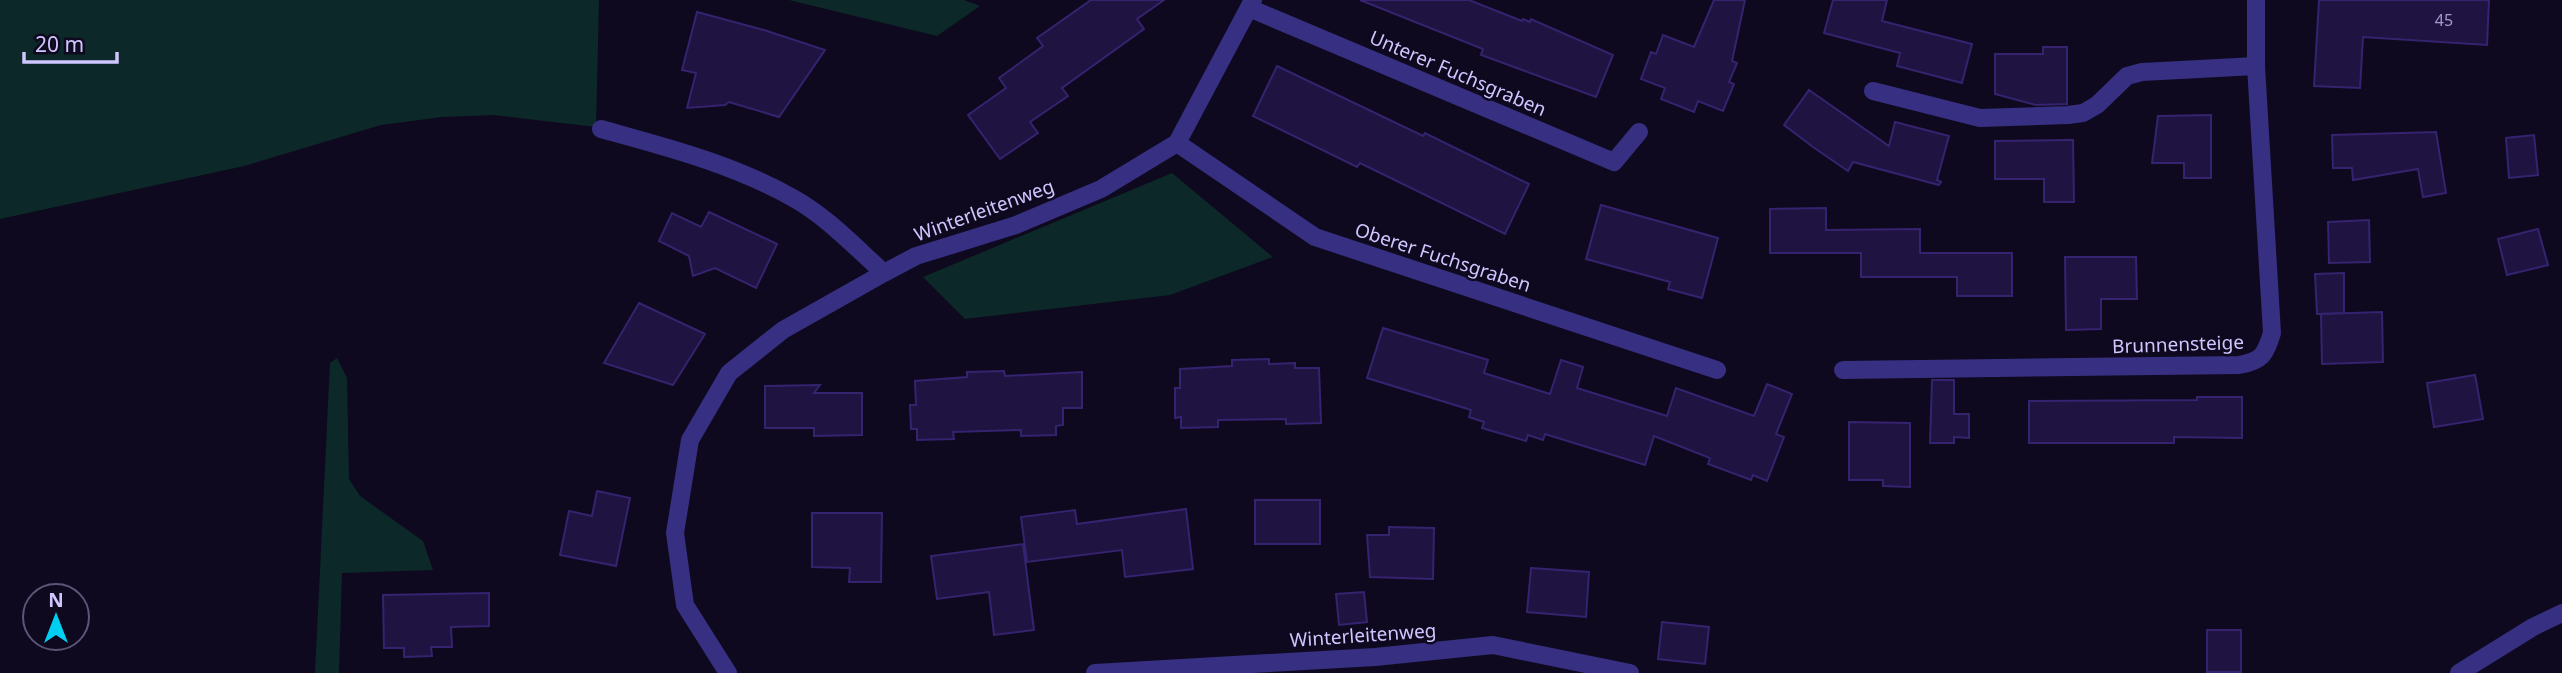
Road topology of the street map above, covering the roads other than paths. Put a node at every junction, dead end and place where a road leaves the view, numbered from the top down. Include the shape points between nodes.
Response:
1 (2256, 0) edge
2 (1251, 4) edge
3 (2256, 66) junction
4 (1873, 91) dead end
5 (601, 129) dead end
6 (1639, 132) dead end
7 (1177, 144) junction
8 (884, 272) junction
9 (1717, 370) dead end
10 (1843, 370) dead end
11 (2562, 613) edge
12 (728, 673) edge
13 (1096, 673) edge
14 (1630, 673) edge
15 (2459, 673) edge

1 - 3 street, Brunnensteige
2 - 6 street, Unterer Fuchsgraben via 1614,162
2 - 7 street
3 - 4 street via 2142,72 2127,76 2097,106 2068,115 1980,118
3 - 10 street, Brunnensteige via 2273,333 2266,352 2255,362
5 - 8 street via 738,172 794,199
7 - 8 street, Winterleitenweg via 1101,189 1016,225 916,256
7 - 9 street, Oberer Fuchsgraben via 1315,237
8 - 12 street, Winterleitenweg via 783,330 729,373 690,440 675,533 685,605
11 - 15 street
13 - 14 street, Winterleitenweg via 1375,657 1493,645

